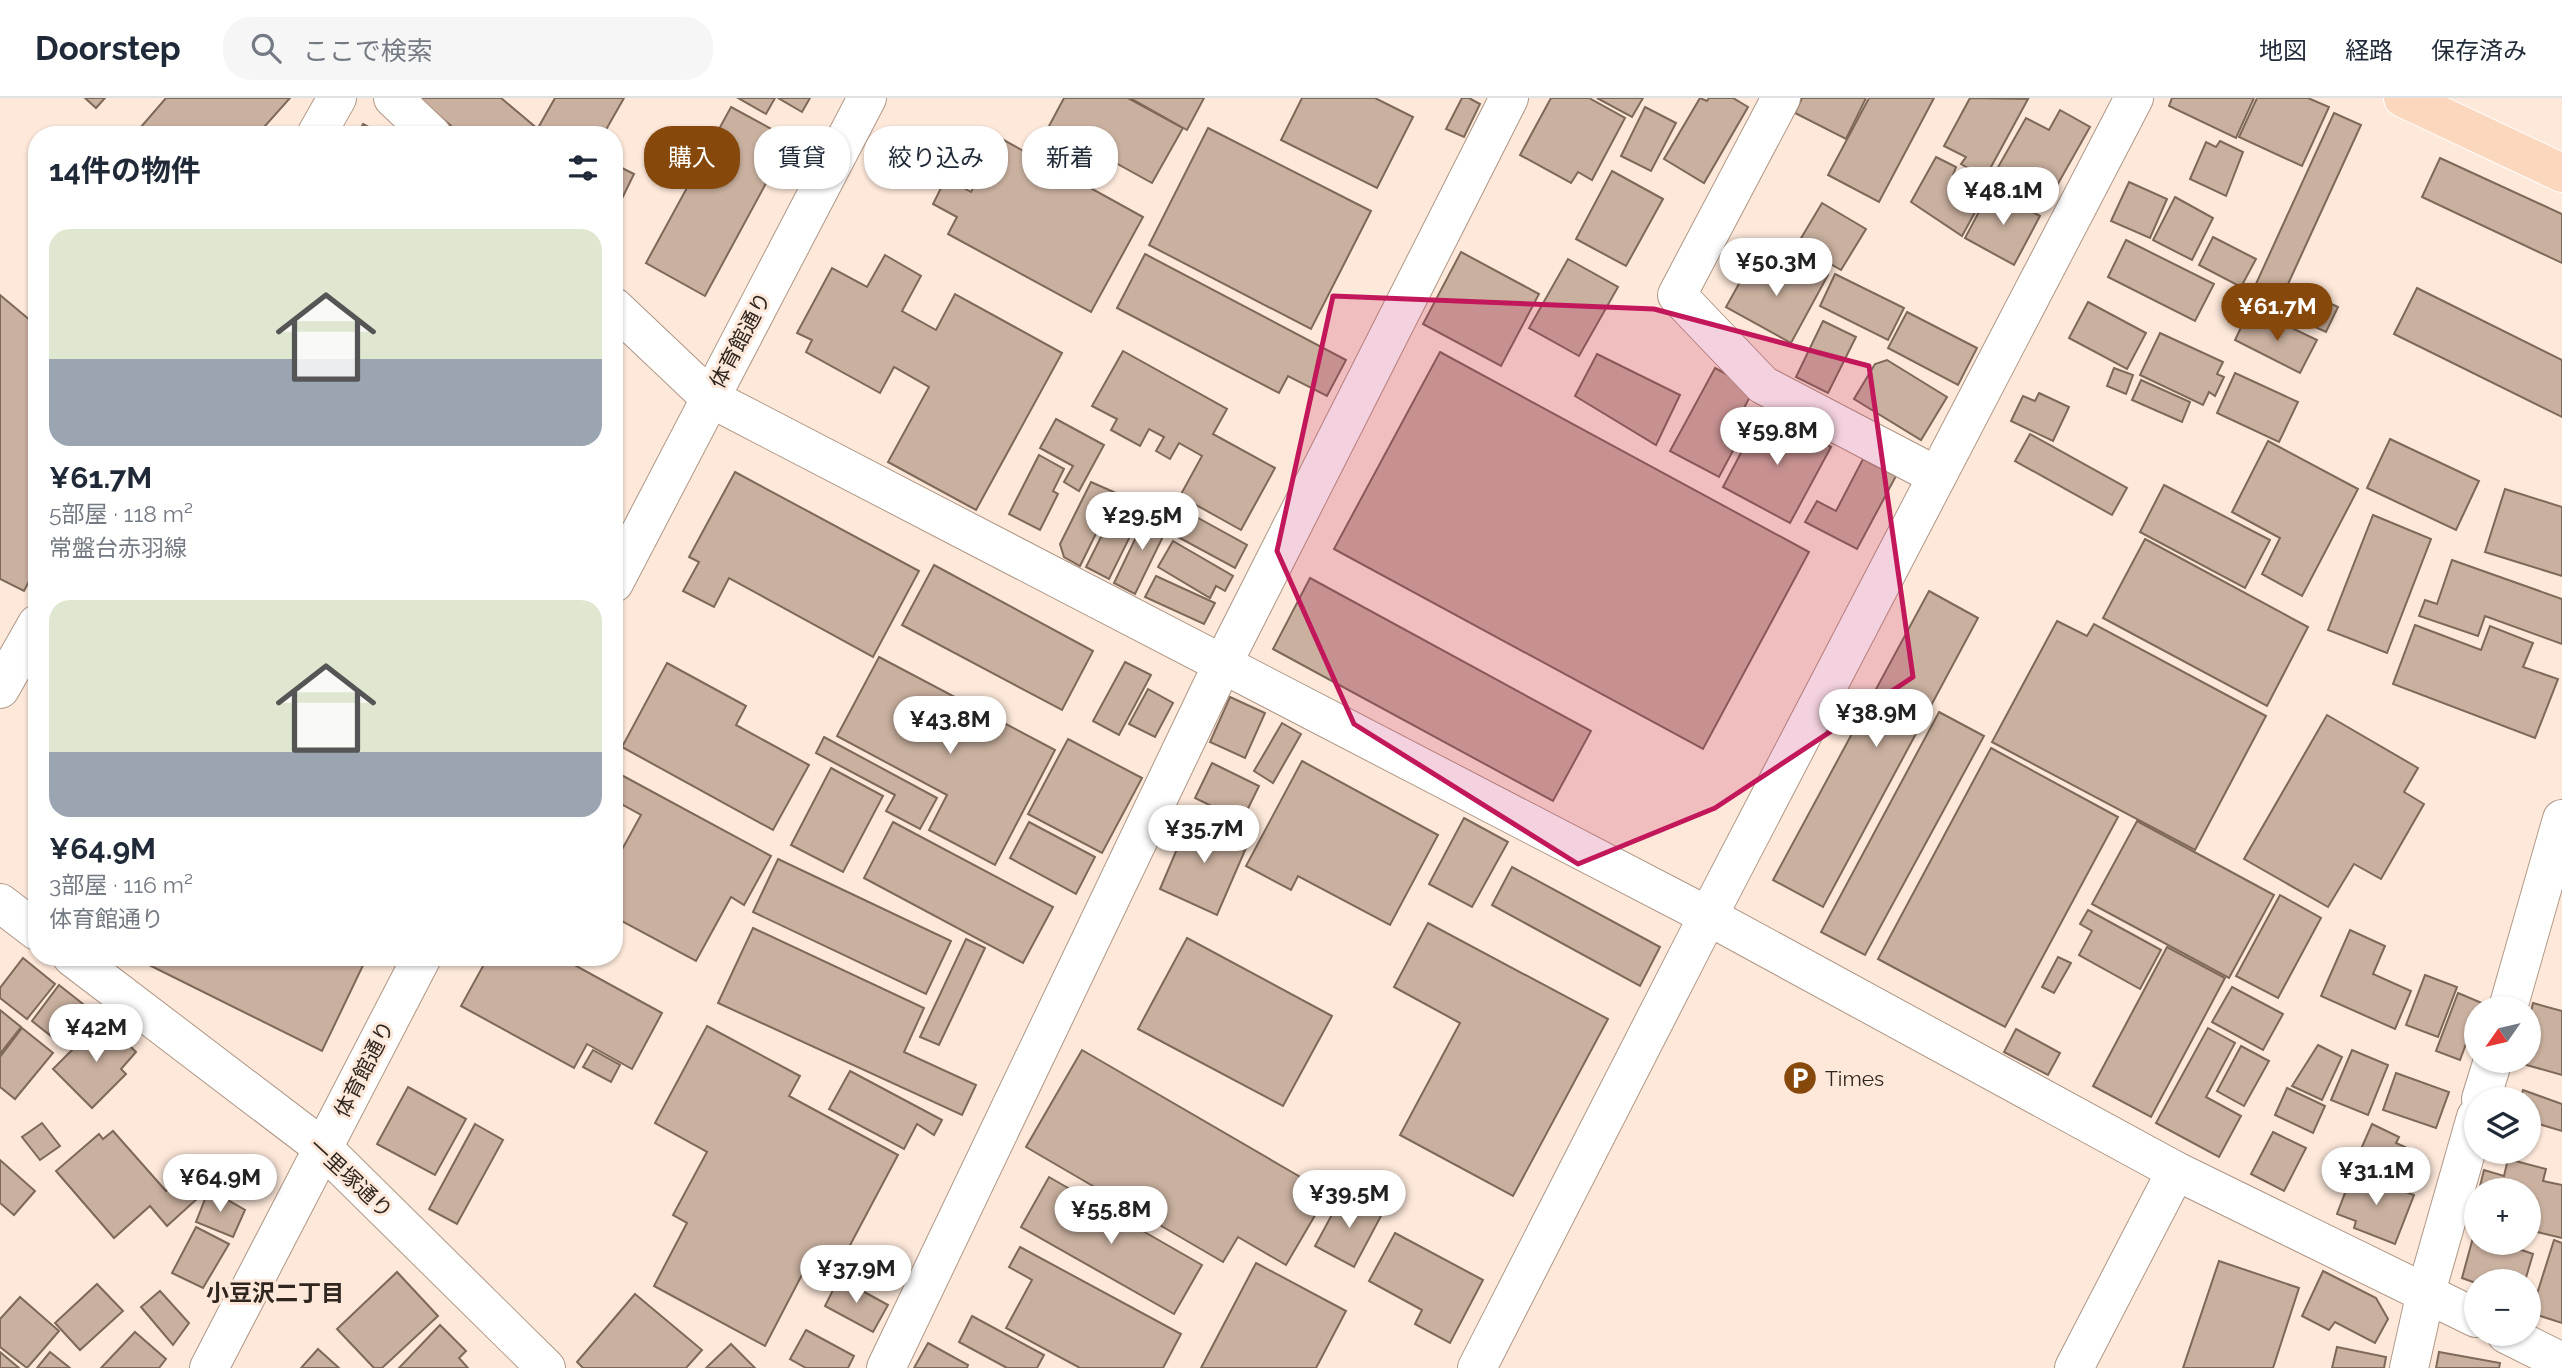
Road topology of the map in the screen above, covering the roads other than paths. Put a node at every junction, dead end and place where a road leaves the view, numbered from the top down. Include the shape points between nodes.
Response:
1 (337, 98) edge
2 (393, 98) edge
3 (867, 98) edge
4 (1509, 98) edge
5 (1781, 98) edge
6 (2134, 98) edge
7 (2403, 98) edge
8 (321, 126) edge
9 (423, 126) edge
10 (2562, 173) edge
11 (623, 316) edge
12 (710, 398) junction
13 (1937, 477) junction
14 (623, 566) edge
15 (28, 640) edge
16 (1223, 663) junction
17 (0, 689) edge
18 (2562, 819) edge
19 (0, 903) edge
20 (1708, 916) junction
21 (28, 924) edge
22 (84, 966) edge
23 (417, 966) edge
24 (2511, 996) edge
25 (323, 1148) junction
26 (2464, 1159) edge
27 (2176, 1171) junction
28 (2426, 1293) junction
29 (2464, 1312) edge
30 (2530, 1346) edge
31 (2562, 1362) edge
32 (209, 1368) edge
33 (546, 1368) edge
34 (886, 1368) edge
35 (1476, 1368) edge
36 (2074, 1368) edge
37 (2409, 1368) edge

1 - 8 street
2 - 9 street
3 - 12 street, 体育館通り
4 - 16 street
5 - 13 street via 1677,295 1763,385
6 - 13 street
7 - 10 main road
11 - 12 street
12 - 14 street, 体育館通り
12 - 16 street
13 - 20 street
15 - 17 street
16 - 20 street
16 - 34 street
18 - 24 street
19 - 21 street
20 - 27 street
20 - 35 street
22 - 25 street, 一里塚通り
23 - 25 street, 体育館通り
25 - 32 street, 体育館通り
25 - 33 street, 一里塚通り
26 - 28 street
27 - 28 street
27 - 36 street
28 - 29 street
28 - 37 street
30 - 31 street

